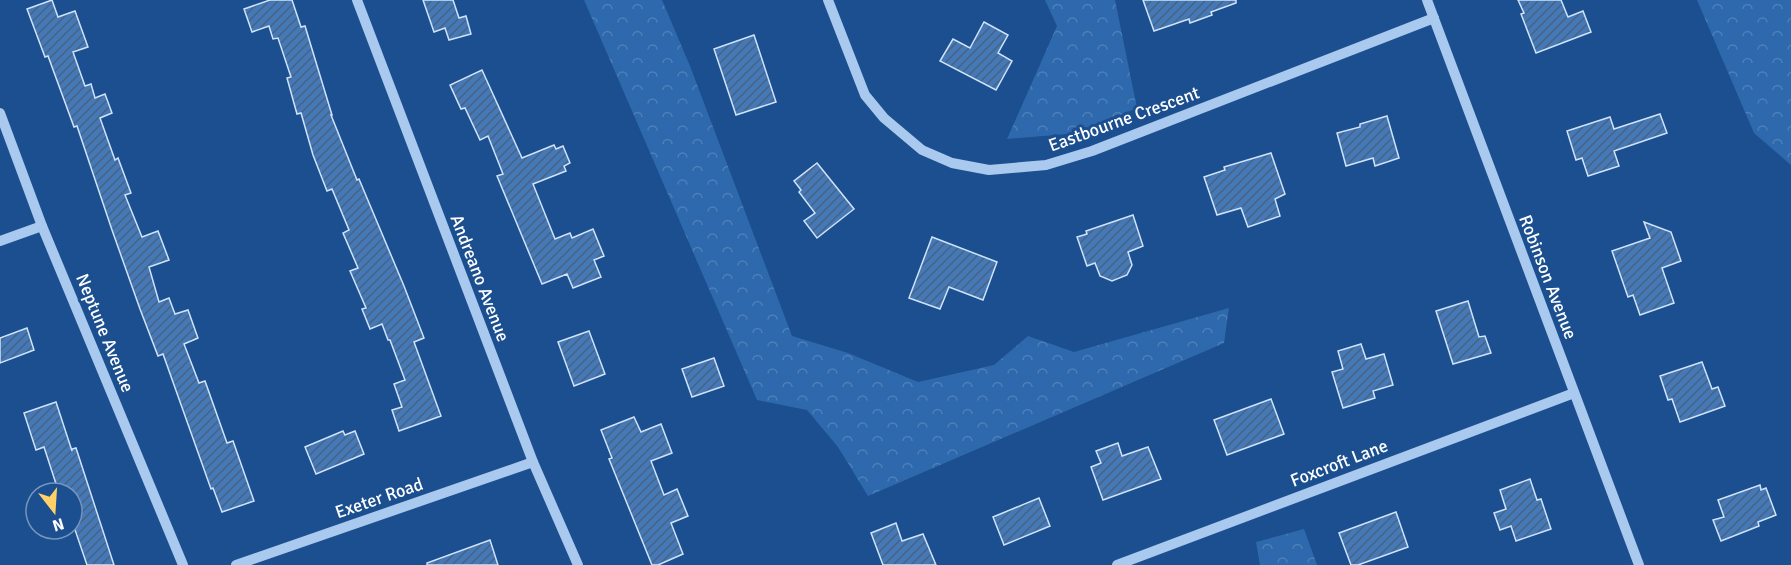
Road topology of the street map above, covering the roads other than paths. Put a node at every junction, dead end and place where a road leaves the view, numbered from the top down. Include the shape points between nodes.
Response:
1 (357, 0) edge
2 (828, 0) edge
3 (1427, 0) edge
4 (1434, 18) junction
5 (0, 113) edge
6 (42, 226) junction
7 (0, 241) edge
8 (1574, 393) junction
9 (533, 462) junction
10 (183, 565) edge
11 (236, 565) edge
12 (578, 565) edge
13 (1117, 565) edge
14 (1639, 565) edge

1 - 9 street, Andreano Avenue
2 - 4 street, Eastbourne Crescent via 865,95 884,118 922,150 952,163 989,170 1046,165 1092,151
3 - 4 street, Robinson Avenue
4 - 8 street, Robinson Avenue
5 - 6 street, Neptune Avenue
6 - 7 street
6 - 10 street, Neptune Avenue
8 - 13 street, Foxcroft Lane
8 - 14 street, Robinson Avenue
9 - 11 street, Exeter Road
9 - 12 street, Andreano Avenue

